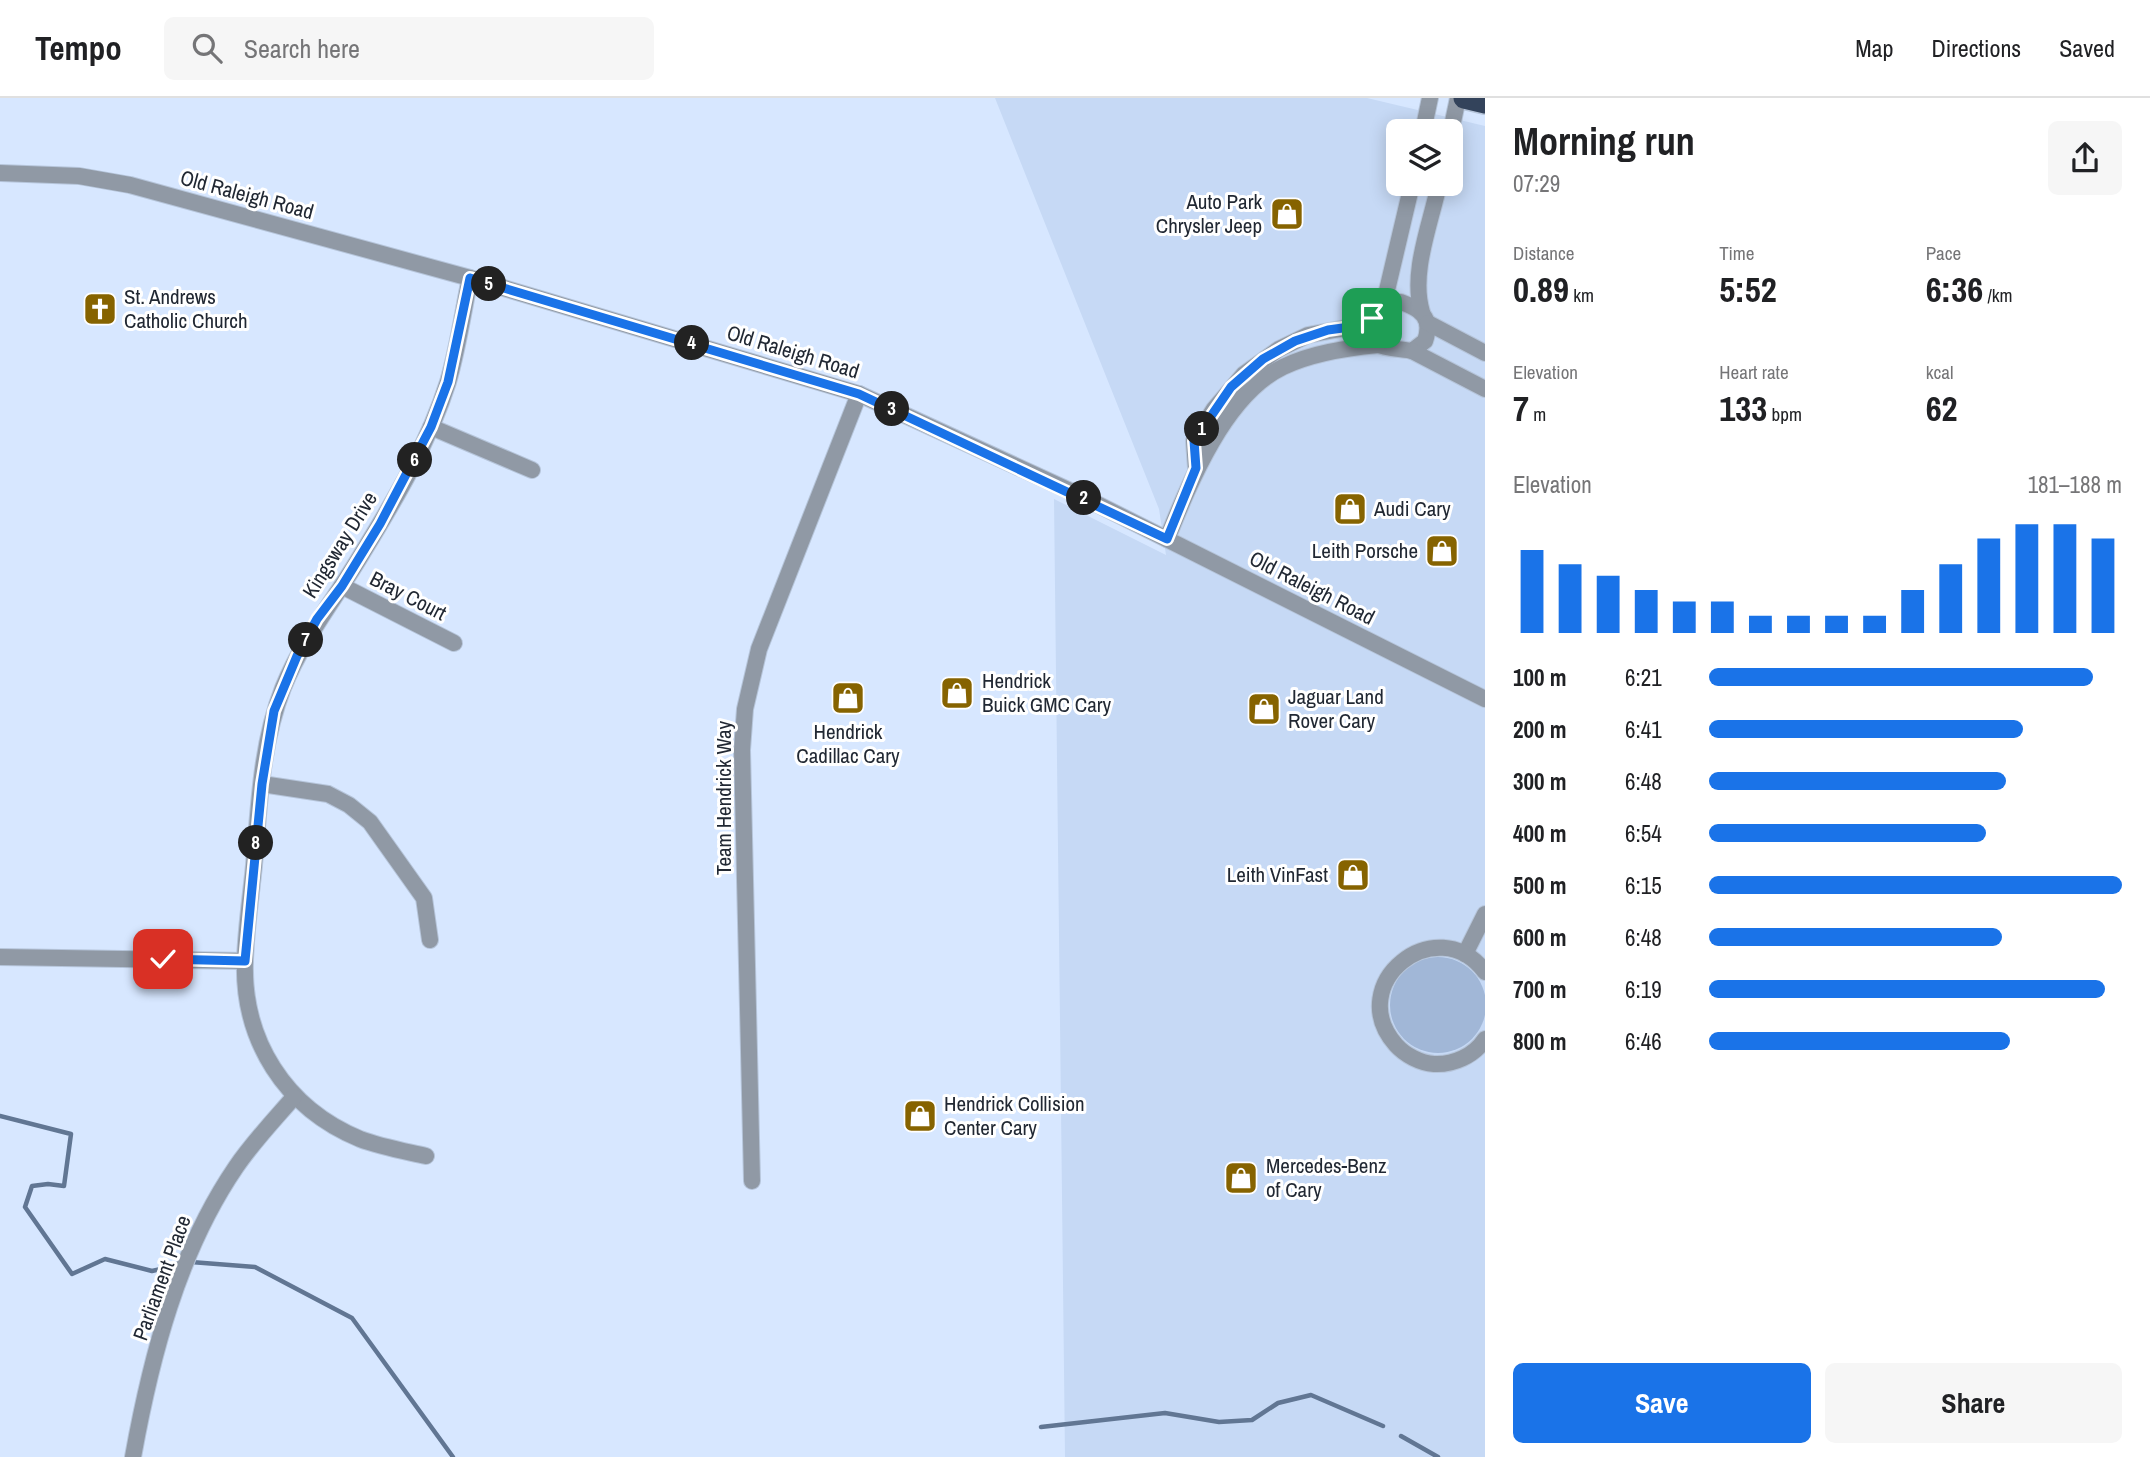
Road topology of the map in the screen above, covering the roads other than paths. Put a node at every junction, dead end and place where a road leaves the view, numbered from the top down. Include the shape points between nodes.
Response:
1 (1430, 98) edge
2 (1458, 98) edge
3 (1464, 98) edge
4 (1485, 103) edge
5 (1426, 119) edge
6 (1454, 119) edge
7 (0, 173) edge
8 (1409, 196) edge
9 (1436, 196) edge
10 (470, 278) junction
11 (1384, 303) junction
12 (1425, 317) junction
13 (1372, 318) junction
14 (1378, 345) junction
15 (1412, 351) junction
16 (1485, 353) edge
17 (1485, 389) edge
18 (859, 394) junction
19 (431, 427) junction
20 (1196, 468) junction
21 (532, 470) dead end
22 (1167, 539) junction
23 (342, 586) junction
24 (454, 643) dead end
25 (1485, 699) edge
26 (262, 784) junction
27 (1485, 915) edge
28 (430, 940) dead end
29 (1465, 954) junction
30 (0, 957) edge
31 (245, 961) junction
32 (1485, 972) edge
33 (1485, 1039) edge
34 (293, 1097) junction
35 (426, 1156) dead end
36 (752, 1181) dead end
37 (133, 1457) edge

1 - 5 street
2 - 6 street
3 - 4 highway
7 - 10 street, Old Raleigh Road via 79,176 130,185
8 - 11 street
9 - 12 street via 1419,273 1417,296
10 - 18 street, Old Raleigh Road
10 - 19 street, Kingsway Drive via 448,382
11 - 12 street via 1401,302
11 - 13 street
12 - 15 street via 1425,341
12 - 16 street
13 - 14 street via 1372,337
13 - 20 street via 1308,335 1244,374 1194,441
14 - 15 street
14 - 20 street via 1335,351 1283,367 1241,401
15 - 17 street
18 - 22 street, Old Raleigh Road
18 - 36 street, Team Hendrick Way via 767,626 745,709
19 - 21 street
19 - 23 street, Kingsway Drive via 405,481
20 - 22 street
22 - 25 street, Old Raleigh Road
23 - 24 street, Bray Court
23 - 26 street, Kingsway Drive via 317,619 284,685 274,711
26 - 28 street via 328,794 370,822 424,898
26 - 31 street, Kingsway Drive
27 - 29 street
29 - 32 street
29 - 33 street via 1432,948 1401,961 1382,989 1382,1022 1400,1050 1432,1064 1467,1056
30 - 31 street
31 - 34 street, Kingsway Drive via 253,1023 266,1055
34 - 35 street, Kingsway Drive via 362,1139
34 - 37 street, Parliament Place via 237,1166 195,1242 166,1320

